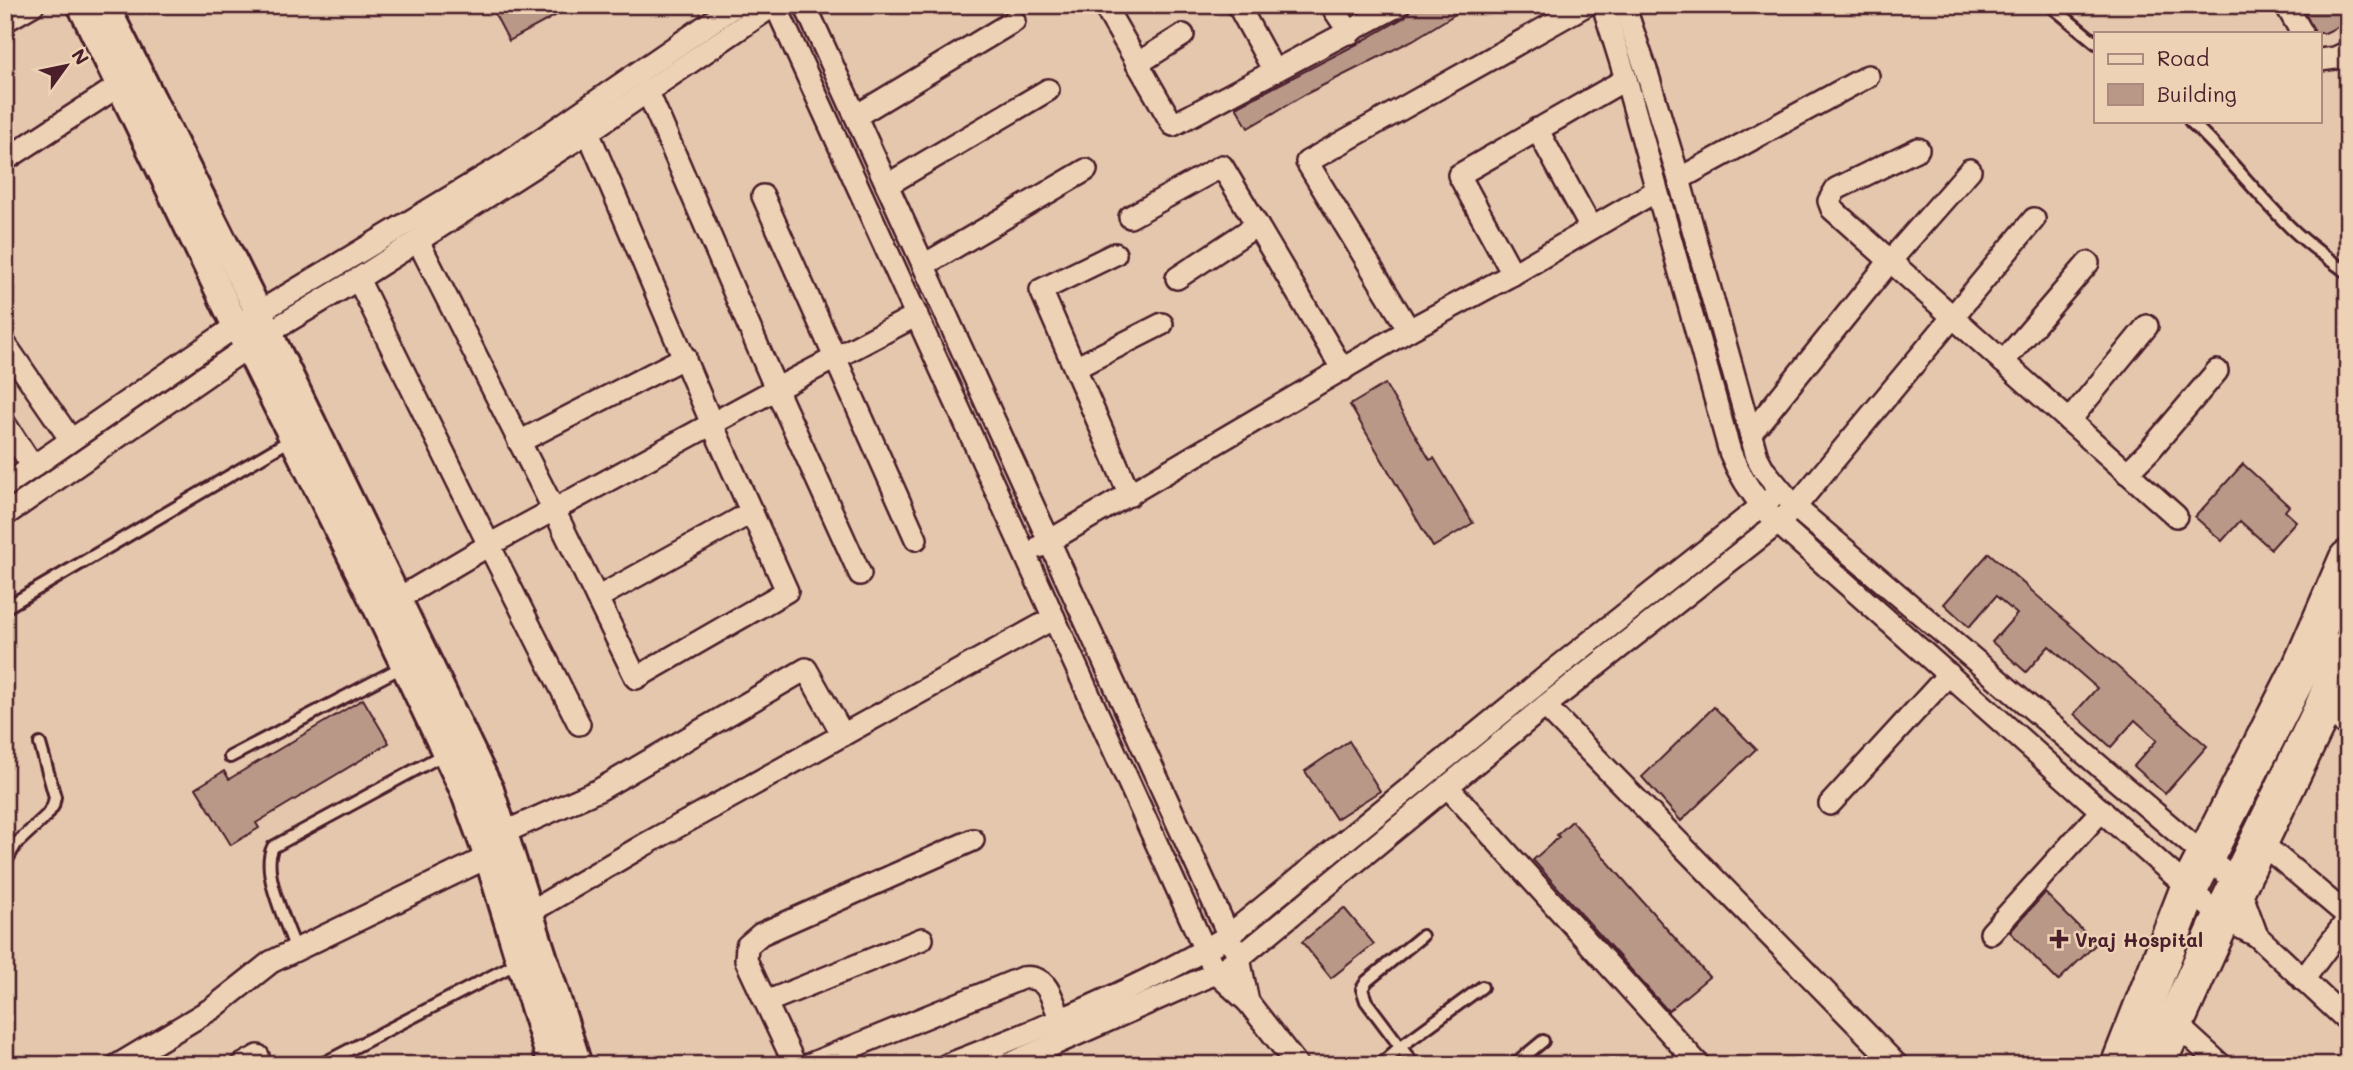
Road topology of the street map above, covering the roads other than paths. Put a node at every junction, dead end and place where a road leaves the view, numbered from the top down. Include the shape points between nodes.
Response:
1 (33, 5) edge
2 (81, 5) edge
3 (104, 5) edge
4 (736, 5) edge
5 (804, 5) edge
6 (1104, 5) edge
7 (1238, 5) edge
8 (1331, 5) edge
9 (1399, 5) edge
10 (1586, 5) edge
11 (1603, 5) edge
12 (1624, 5) edge
13 (2050, 5) edge
14 (2286, 5) edge
15 (773, 8) edge
16 (1014, 20) dead end
17 (5, 21) edge
18 (2300, 32) edge
19 (1350, 33) junction
20 (1183, 35) dead end
21 (2094, 41) edge
22 (2348, 52) edge
23 (2322, 60) edge
24 (1137, 64) junction
25 (1274, 71) junction
26 (1868, 76) dead end
27 (1626, 79) junction
28 (120, 85) junction
29 (648, 90) junction
30 (1048, 90) dead end
31 (856, 116) junction
32 (2191, 122) edge
33 (1537, 129) junction
34 (588, 132) junction
35 (1918, 149) dead end
36 (5, 160) edge
37 (1086, 170) dead end
38 (1970, 170) dead end
39 (1679, 179) junction
40 (887, 185) junction
41 (1656, 191) junction
42 (763, 196) dead end
43 (1130, 217) dead end
44 (2034, 219) dead end
45 (1257, 225) junction
46 (1591, 228) junction
47 (418, 241) junction
48 (1115, 254) dead end
49 (1890, 261) junction
50 (2088, 263) dead end
51 (924, 265) junction
52 (2348, 273) edge
53 (1513, 274) junction
54 (1177, 278) dead end
55 (358, 279) junction
56 (917, 316) junction
57 (1952, 316) junction
58 (1162, 324) dead end
59 (2147, 326) dead end
60 (253, 330) junction
61 (1409, 330) junction
62 (5, 344) edge
63 (685, 357) junction
64 (835, 359) junction
65 (2003, 362) junction
66 (1075, 368) junction
67 (1343, 370) junction
68 (2217, 371) dead end
69 (776, 389) junction
70 (2069, 421) junction
71 (5, 424) edge
72 (712, 424) junction
73 (1751, 433) junction
74 (293, 438) junction
75 (71, 440) junction
76 (519, 442) junction
77 (33, 467) junction
78 (2127, 473) junction
79 (5, 486) edge
80 (1780, 491) junction
81 (1130, 495) junction
82 (1762, 507) junction
83 (1795, 507) junction
84 (554, 510) junction
85 (752, 512) junction
86 (5, 515) edge
87 (2176, 516) dead end
88 (1778, 523) junction
89 (916, 539) dead end
90 (1050, 541) junction
91 (489, 545) junction
92 (1025, 555) junction
93 (2348, 559) edge
94 (860, 574) dead end
95 (597, 598) junction
96 (388, 605) junction
97 (5, 608) edge
98 (1054, 618) junction
99 (2348, 648) edge
100 (405, 666) junction
101 (1949, 674) junction
102 (1545, 706) junction
103 (2335, 717) edge
104 (579, 724) dead end
105 (843, 735) junction
106 (40, 744) dead end
107 (446, 754) junction
108 (230, 757) dead end
109 (1447, 786) junction
110 (1398, 797) junction
111 (1830, 804) dead end
112 (2102, 810) junction
113 (1411, 816) junction
114 (505, 832) junction
115 (973, 840) dead end
116 (2259, 841) junction
117 (2205, 856) junction
118 (488, 857) junction
119 (5, 863) edge
120 (2238, 884) junction
121 (2189, 889) junction
122 (530, 912) junction
123 (2348, 917) edge
124 (2222, 918) junction
125 (1992, 933) dead end
126 (1228, 936) junction
127 (1422, 936) dead end
128 (2257, 936) junction
129 (922, 939) dead end
130 (296, 950) junction
131 (1205, 950) junction
132 (1239, 958) junction
133 (521, 961) junction
134 (1216, 973) junction
135 (2303, 980) junction
136 (1482, 987) dead end
137 (766, 1002) junction
138 (1248, 1002) junction
139 (1060, 1021) junction
140 (2348, 1021) edge
141 (2175, 1023) junction
142 (1543, 1041) dead end
143 (1400, 1047) junction
144 (118, 1065) edge
145 (320, 1065) edge
146 (551, 1065) edge
147 (579, 1065) edge
148 (795, 1065) edge
149 (808, 1065) edge
150 (947, 1065) edge
151 (1007, 1065) edge
152 (1297, 1065) edge
153 (1380, 1065) edge
154 (1414, 1065) edge
155 (1514, 1065) edge
156 (1699, 1065) edge
157 (1897, 1065) edge
158 (2120, 1065) edge
159 (2156, 1065) edge
160 (2221, 1065) edge

1 - 17 street
2 - 28 street
3 - 60 street
4 - 60 street via 508,163
5 - 15 street via 793,11
5 - 31 street
6 - 24 street
7 - 25 street
8 - 19 street
9 - 19 street
10 - 61 street via 1307,162
11 - 27 street
12 - 39 street
13 - 21 lane
14 - 18 street
15 - 29 street
15 - 56 street
16 - 31 street
19 - 25 street
20 - 24 street
22 - 23 street
24 - 25 street via 1172,125
26 - 39 street
27 - 33 street
27 - 41 street
28 - 36 street
28 - 60 street
29 - 34 street
29 - 69 street
30 - 40 street
31 - 40 street
32 - 52 lane via 2285,222
33 - 46 street
33 - 53 street via 1459,175
34 - 47 street
34 - 63 street
35 - 49 street via 1836,189 1829,201 1838,215
37 - 51 street
38 - 49 street
39 - 73 street
40 - 51 street
41 - 46 street
41 - 82 street via 1730,452
42 - 64 street
43 - 45 street via 1222,166
44 - 57 street
45 - 54 street
45 - 67 street
46 - 53 street
47 - 55 street
47 - 76 street
48 - 66 street via 1041,290
49 - 57 street
49 - 73 street
50 - 65 street
51 - 90 street
53 - 61 street
55 - 60 street
55 - 91 street
56 - 64 street
56 - 92 street
57 - 65 street
57 - 83 street
58 - 66 street
59 - 70 street
60 - 74 street
60 - 75 street
60 - 86 street
60 - 96 street
61 - 67 street
62 - 75 street
63 - 72 street
63 - 76 street
64 - 69 street
64 - 89 street
65 - 70 street
66 - 81 street
67 - 81 street
68 - 78 street
69 - 72 street
69 - 94 street
70 - 78 street
71 - 77 street
72 - 84 street
72 - 85 street
73 - 80 street via 1757,457
74 - 96 street
74 - 97 lane
75 - 77 street
76 - 84 street
77 - 79 street
78 - 87 street
80 - 82 street
80 - 83 street
81 - 90 street
82 - 88 street
82 - 110 street
83 - 88 street
83 - 117 street
84 - 91 street
84 - 95 street
85 - 95 street
85 - 95 street via 788,591 636,678
88 - 101 street
88 - 102 street
90 - 92 street
90 - 126 street
91 - 96 street
91 - 104 street
92 - 98 street
93 - 117 highway via 2301,668
96 - 100 street
96 - 114 street via 485,778
98 - 105 street
98 - 131 street
99 - 103 highway
100 - 107 street
100 - 108 lane
101 - 111 street
101 - 112 street
102 - 109 street
102 - 157 street
103 - 116 highway
105 - 114 street via 806,669 599,790
105 - 122 street
106 - 119 lane via 55,797 53,806 16,844
107 - 118 street
107 - 130 lane via 273,847 269,872
109 - 113 street
109 - 156 street
110 - 113 street
110 - 126 street
112 - 121 street
112 - 125 street
113 - 132 street
114 - 122 street
115 - 137 street via 752,940 746,960
116 - 120 highway
116 - 123 street
117 - 120 street
117 - 121 highway
118 - 130 street
118 - 133 street
120 - 124 highway
120 - 128 street
121 - 124 street
121 - 158 highway
122 - 147 street
123 - 135 street
124 - 128 street
124 - 141 highway
126 - 131 street
126 - 132 street
127 - 143 lane via 1362,989
128 - 135 street
129 - 137 street
130 - 144 street via 258,971 213,1008
131 - 134 street
131 - 139 street
132 - 134 street
132 - 138 street
133 - 145 lane
133 - 146 street
134 - 138 street
134 - 151 street
135 - 140 street
136 - 143 lane
137 - 148 street
138 - 152 street
139 - 149 street via 1047,989 1033,976
139 - 150 street
141 - 159 highway
141 - 160 street
142 - 155 lane
143 - 153 lane
143 - 154 lane

